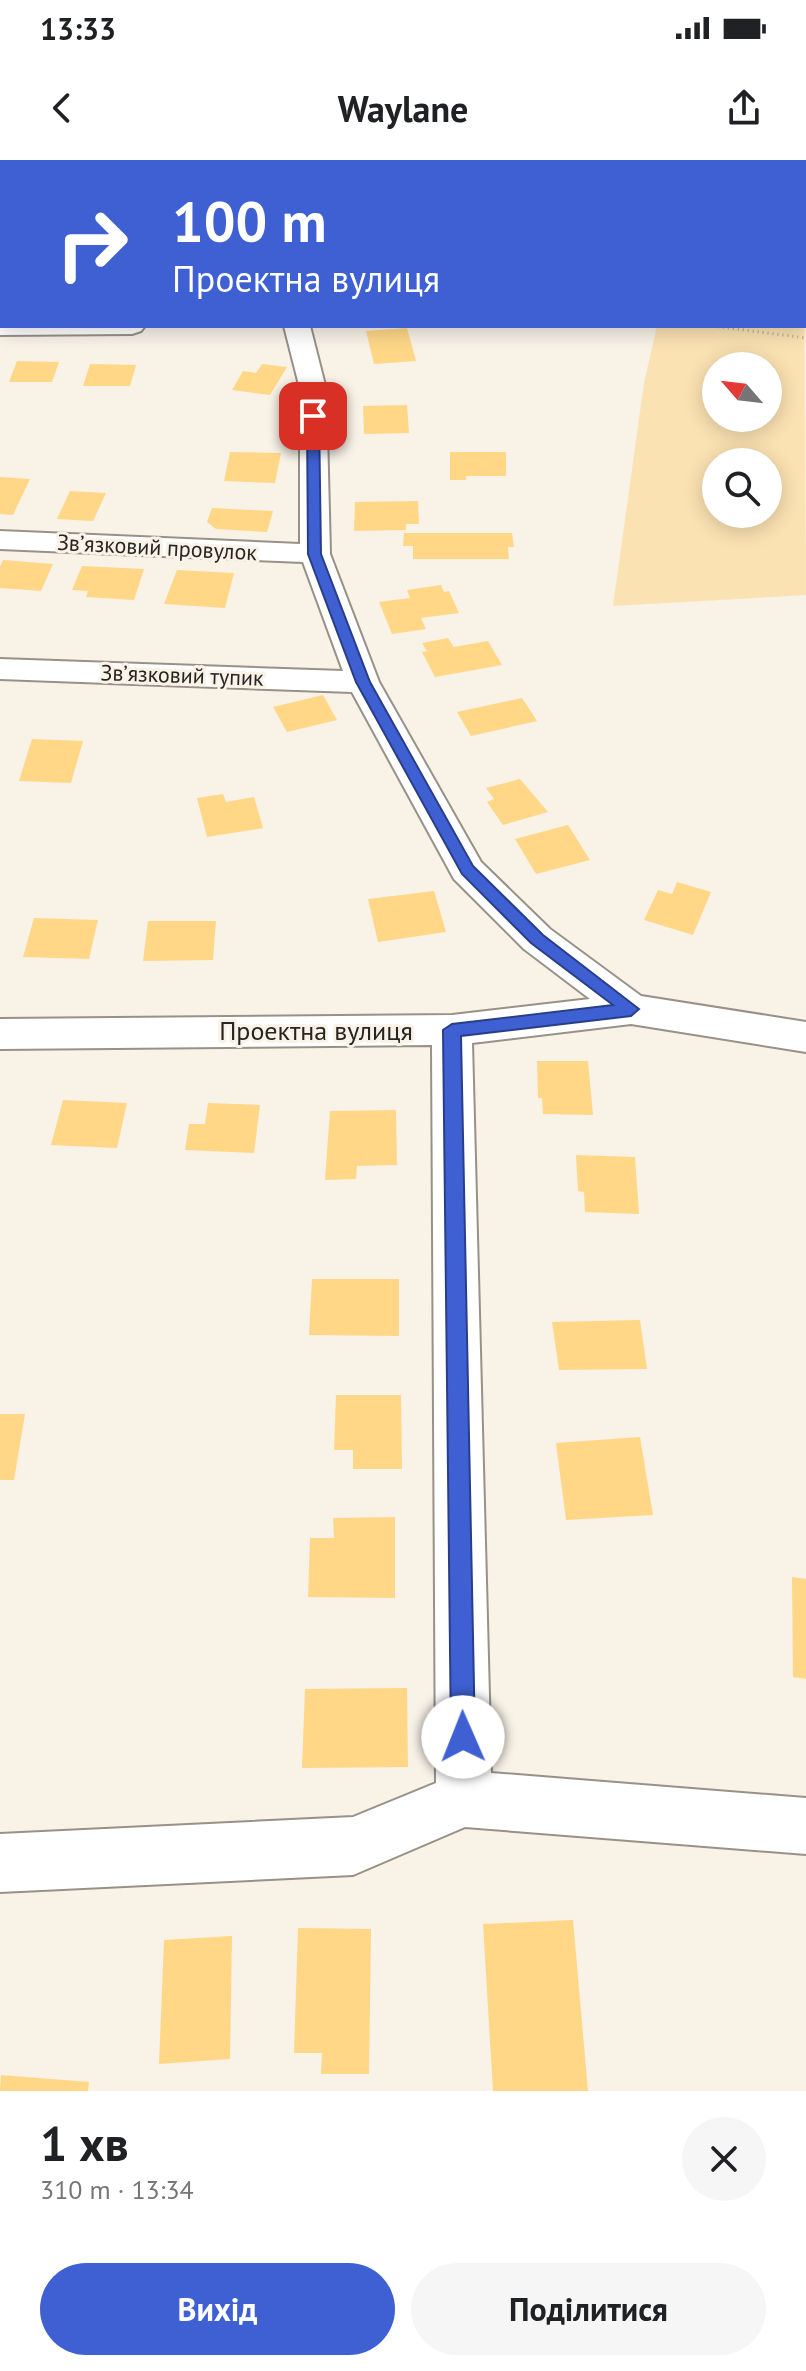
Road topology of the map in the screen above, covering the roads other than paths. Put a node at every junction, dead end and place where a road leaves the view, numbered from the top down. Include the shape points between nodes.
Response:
1 (298, 328) edge
2 (0, 540) edge
3 (315, 554) junction
4 (0, 669) edge
5 (363, 682) junction
6 (631, 1009) junction
7 (452, 1030) junction
8 (0, 1034) edge
9 (806, 1037) edge
10 (464, 1799) junction
11 (806, 1826) edge
12 (0, 1863) edge

1 - 3 street via 313,389
2 - 3 street, Звʼязковий провулок
3 - 5 street
4 - 5 street, Звʼязковий тупик
5 - 6 street via 467,870 537,939
6 - 7 street, Проектна вулиця
6 - 9 street
7 - 8 street, Проектна вулиця
7 - 10 street
10 - 11 street
10 - 12 street via 353,1846

